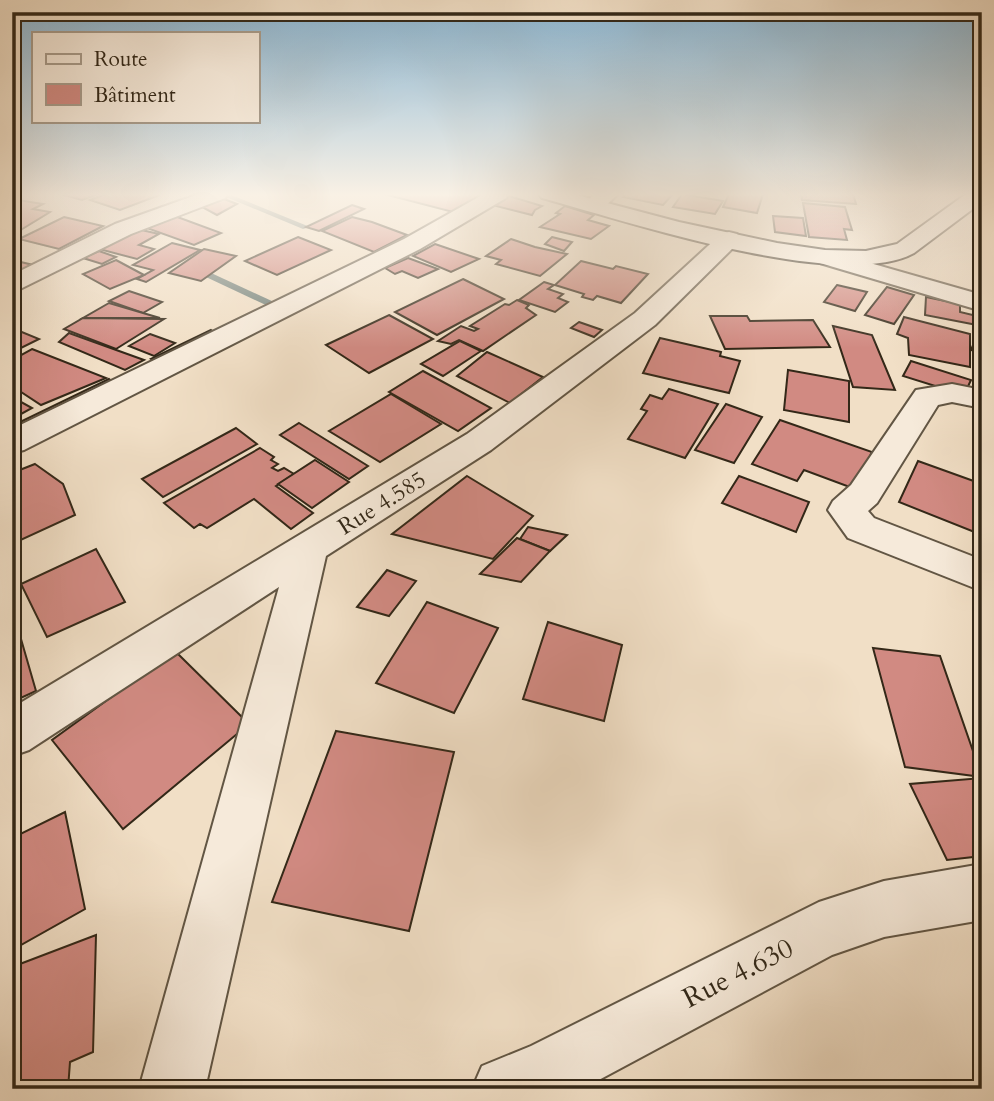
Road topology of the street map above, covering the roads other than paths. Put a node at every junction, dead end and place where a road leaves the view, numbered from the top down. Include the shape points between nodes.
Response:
1 (91, 245) edge
2 (409, 245) edge
3 (722, 245) edge
4 (762, 245) edge
5 (907, 245) edge
6 (828, 258) junction
7 (12, 285) edge
8 (982, 303) edge
9 (982, 399) edge
10 (12, 442) edge
11 (309, 548) junction
12 (982, 576) edge
13 (12, 734) edge
14 (982, 892) edge
15 (172, 1089) edge
16 (505, 1089) edge

1 - 7 street
2 - 10 street
3 - 11 street, Rue 4.585 via 645,319 479,442
4 - 6 street
5 - 6 street via 880,257
6 - 8 street
9 - 12 street via 952,393 927,397 864,494 846,510 862,528
11 - 13 street, Rue 4.585
11 - 15 street
14 - 16 street, Rue 4.630 via 884,909 819,931 548,1072

